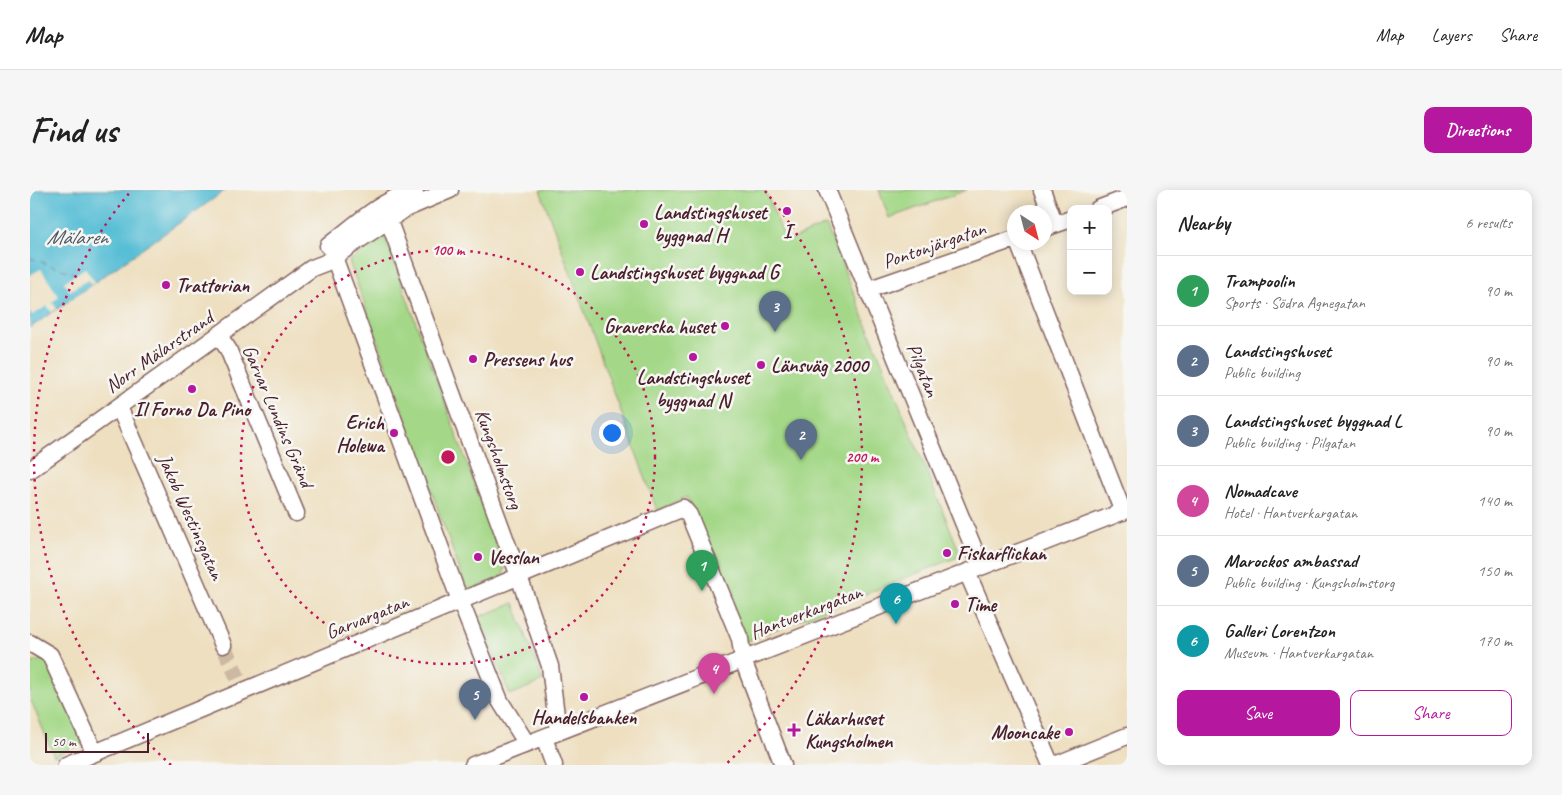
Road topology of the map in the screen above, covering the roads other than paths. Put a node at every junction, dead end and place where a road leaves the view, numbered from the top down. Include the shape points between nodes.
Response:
1 (415, 190) edge
2 (450, 190) edge
3 (827, 190) edge
4 (1042, 190) edge
5 (1127, 198) edge
6 (1045, 205) edge
7 (1109, 205) edge
8 (386, 212) junction
9 (1067, 220) edge
10 (1052, 225) edge
11 (336, 240) junction
12 (1007, 241) edge
13 (1021, 250) edge
14 (334, 257) junction
15 (312, 268) junction
16 (868, 290) junction
17 (219, 336) junction
18 (119, 407) junction
19 (30, 470) edge
20 (1125, 511) edge
21 (296, 513) dead end
22 (974, 569) junction
23 (519, 577) junction
24 (461, 602) junction
25 (30, 643) edge
26 (223, 645) tunnel mouth
27 (743, 660) junction
28 (551, 735) junction
29 (1127, 736) edge
30 (527, 744) junction
31 (94, 751) junction
32 (66, 765) edge
33 (473, 765) edge
34 (554, 765) edge
35 (783, 765) edge
36 (1051, 765) edge
37 (1055, 765) edge

1 - 8 street, Norr Mälarstrand
2 - 8 street, Norr Mälarstrand via 405,209
3 - 16 street, Pilgatan
4 - 6 street
5 - 7 street
8 - 11 street, Norr Mälarstrand
8 - 14 street, Norr Mälarstrand
8 - 23 street, Kungsholmstorg
9 - 10 street
11 - 14 street
11 - 15 street, Norr Mälarstrand via 319,255
12 - 16 street, Pontonjärgatan
13 - 20 street
14 - 15 street, Norr Mälarstrand
14 - 24 street
15 - 17 street, Norr Mälarstrand
16 - 22 street, Pilgatan
17 - 18 street, Norr Mälarstrand
17 - 21 street, Garvar Lundins Gränd via 228,349
18 - 19 street, Norr Mälarstrand
18 - 26 street, Jakob Westinsgatan
20 - 22 street, Hantverkargatan
22 - 27 street, Hantverkargatan
22 - 36 street, Pilgatan
23 - 24 street, Garvargatan
23 - 27 street, Garvargatan via 683,508 689,515 740,639
23 - 28 street, Kungsholmstorg via 550,666
24 - 30 street via 500,701
24 - 31 street, Garvargatan via 240,684
25 - 31 street via 50,655
27 - 28 street, Hantverkargatan
27 - 35 street
28 - 30 street, Hantverkargatan
28 - 34 street, Kungsholmstorg
29 - 37 street
30 - 33 street, Hantverkargatan
31 - 32 street, Garvargatan

